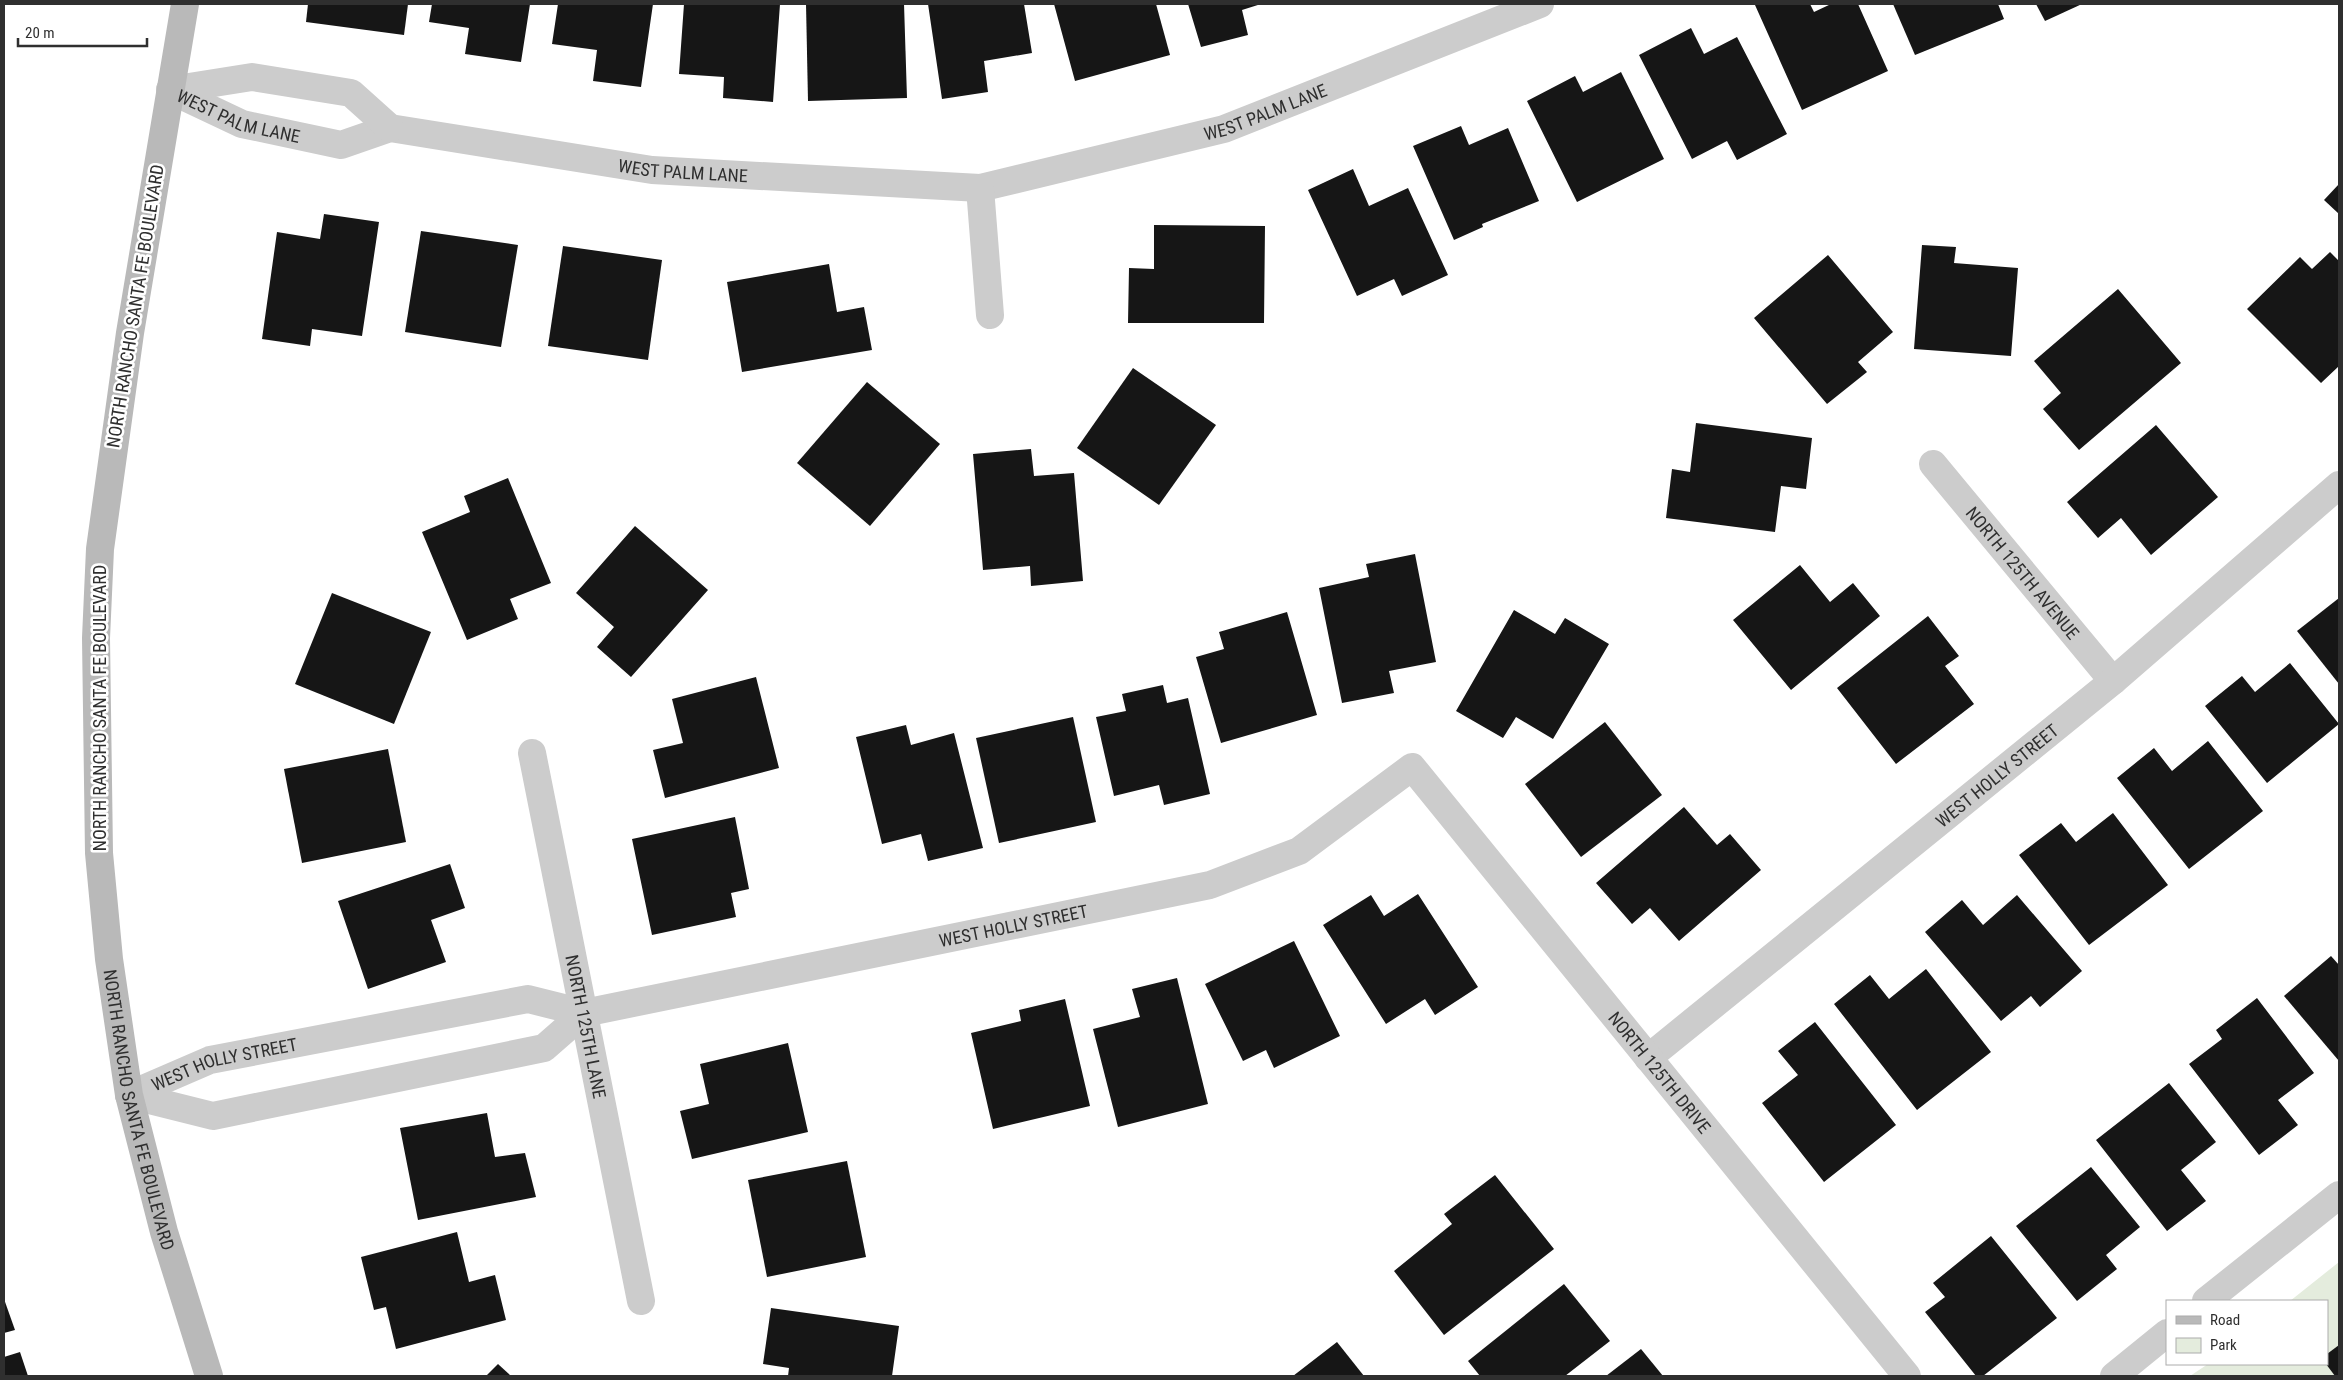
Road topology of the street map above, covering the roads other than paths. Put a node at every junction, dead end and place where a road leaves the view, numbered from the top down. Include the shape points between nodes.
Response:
1 (185, 4) edge
2 (1540, 4) edge
3 (170, 90) junction
4 (390, 128) junction
5 (980, 188) junction
6 (990, 315) dead end
7 (1933, 464) dead end
8 (2339, 484) edge
9 (2113, 681) junction
10 (532, 753) dead end
11 (1412, 767) joint
12 (584, 1013) junction
13 (1648, 1058) junction
14 (129, 1096) junction
15 (2339, 1195) edge
16 (2207, 1300) edge
17 (642, 1301) dead end
18 (2166, 1334) edge
19 (209, 1376) edge
20 (1907, 1376) edge
21 (2114, 1376) edge

1 - 3 street, NORTH RANCHO SANTA FE BOULEVARD
2 - 5 street, WEST PALM LANE via 1224,129
3 - 4 street, WEST PALM LANE via 242,124 341,145
3 - 4 street, WEST PALM LANE via 252,77 351,93
3 - 14 street, NORTH RANCHO SANTA FE BOULEVARD via 106,490 97,618 99,853 109,959
4 - 5 street, WEST PALM LANE via 652,170
5 - 6 street
7 - 9 street, NORTH 125TH AVENUE
8 - 9 street, WEST HOLLY STREET
9 - 13 street, WEST HOLLY STREET
10 - 12 street, NORTH 125TH LANE
11 - 12 street, WEST HOLLY STREET via 1299,851 1210,885
11 - 13 street, NORTH 125TH DRIVE
12 - 14 street, WEST HOLLY STREET via 528,999 210,1060
12 - 14 street, WEST HOLLY STREET via 544,1048 213,1116
12 - 17 street, NORTH 125TH LANE
13 - 20 street, NORTH 125TH DRIVE
14 - 19 street, NORTH RANCHO SANTA FE BOULEVARD via 164,1232
15 - 16 street
18 - 21 street

